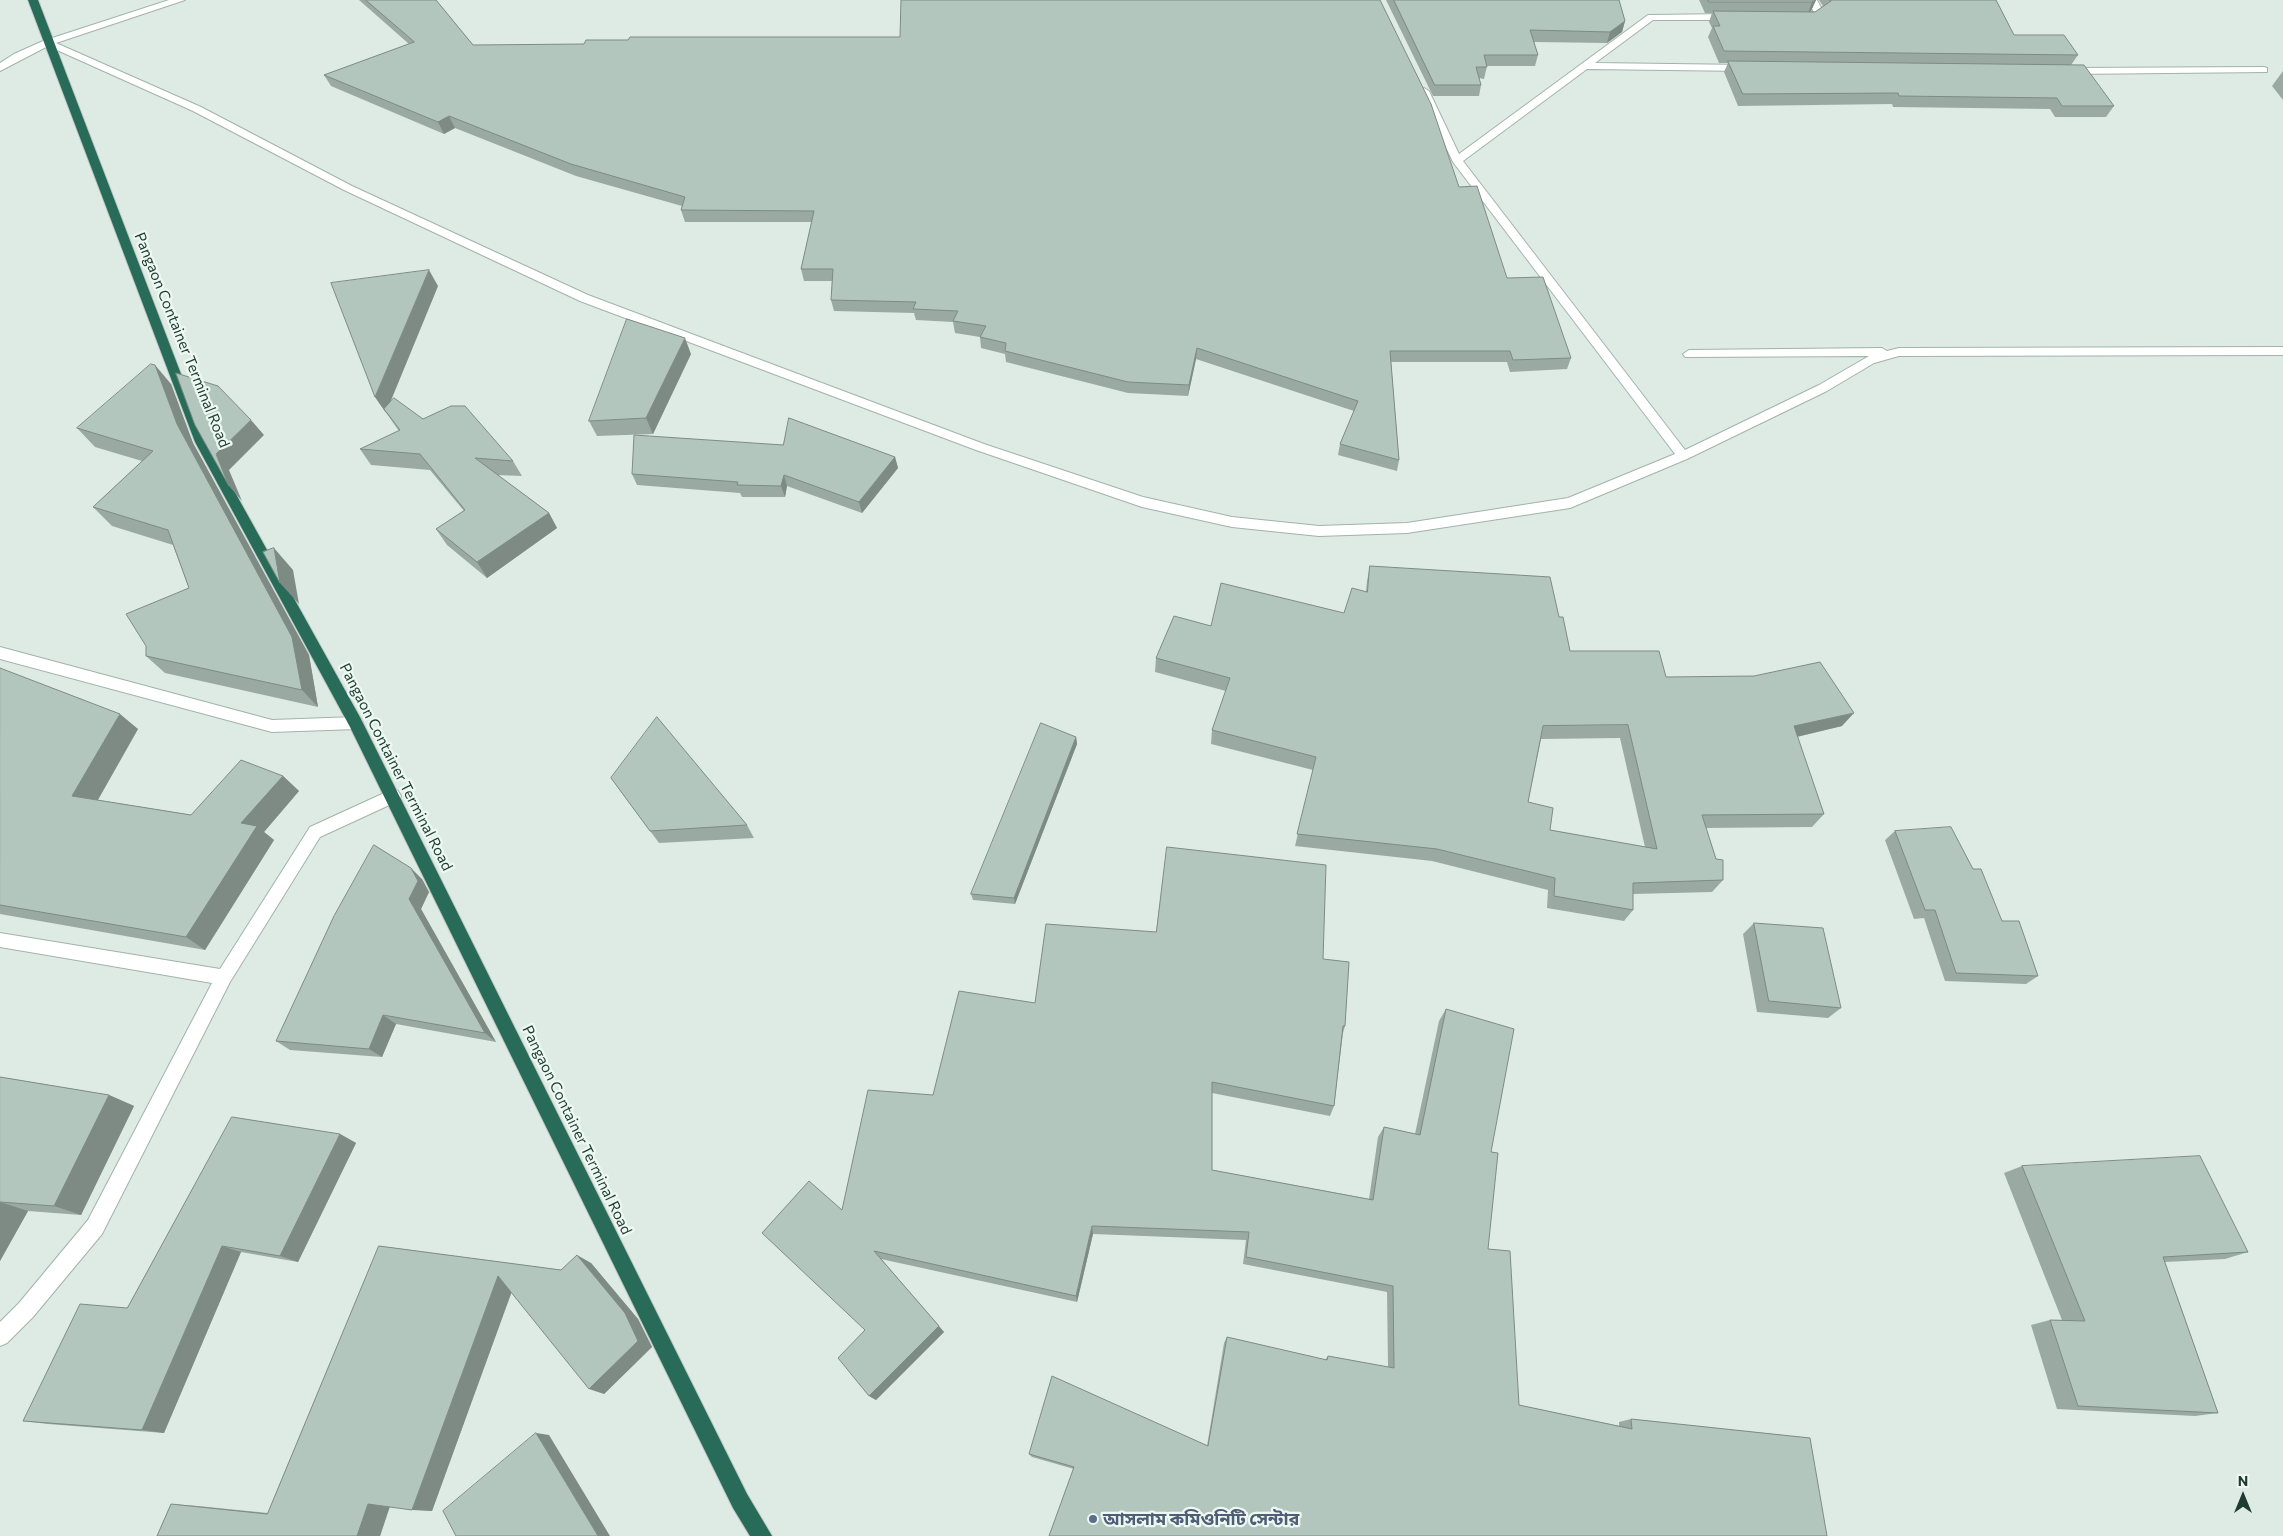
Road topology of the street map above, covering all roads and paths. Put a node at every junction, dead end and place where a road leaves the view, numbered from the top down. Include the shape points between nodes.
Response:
1 (33, 0) edge
2 (180, 0) edge
3 (1812, 0) edge
4 (1743, 17) edge
5 (1791, 17) edge
6 (48, 43) junction
7 (0, 52) edge
8 (11, 58) junction
9 (1583, 66) junction
10 (0, 68) edge
11 (1760, 68) edge
12 (2264, 70) dead end
13 (2056, 71) edge
14 (1418, 80) edge
15 (1457, 160) junction
16 (2283, 351) edge
17 (1899, 352) junction
18 (1689, 354) dead end
19 (1683, 456) junction
20 (0, 653) edge
21 (356, 723) junction
22 (392, 796) junction
23 (0, 940) edge
24 (224, 977) junction
25 (0, 1336) edge
26 (762, 1536) edge

1 - 6 highway, Pangaon Container Terminal Road
2 - 6 street via 146,8
3 - 5 street via 1819,13 1810,18
4 - 9 street via 1651,17
6 - 8 street
6 - 19 street via 197,109 348,188 584,298 980,447 1142,502 1242,523 1320,531 1407,528 1570,503
6 - 21 highway, Pangaon Container Terminal Road via 201,442
7 - 8 street
8 - 10 street
9 - 11 street
9 - 15 street
12 - 13 street
14 - 15 street
15 - 19 street
16 - 17 street
17 - 18 street
17 - 19 street via 1870,360 1823,388
20 - 21 street via 272,726
21 - 22 highway, Pangaon Container Terminal Road
22 - 24 street via 315,832
22 - 26 highway, Pangaon Container Terminal Road via 736,1492
23 - 24 street
24 - 25 street via 95,1227 26,1310

